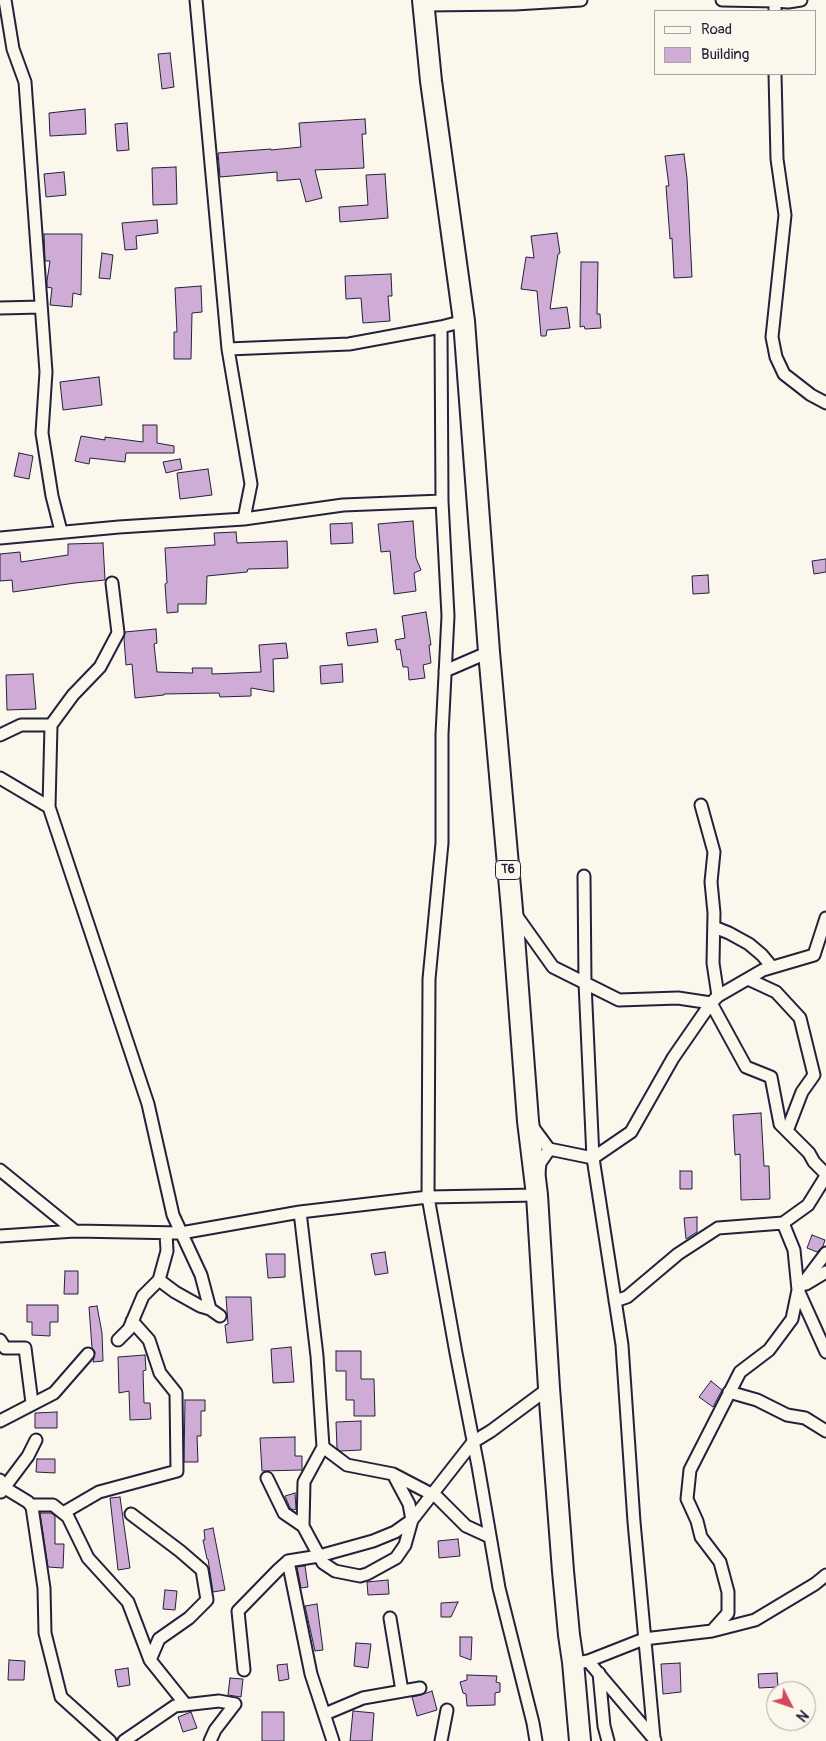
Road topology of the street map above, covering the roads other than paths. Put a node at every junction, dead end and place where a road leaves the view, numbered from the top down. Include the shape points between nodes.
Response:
1 (5, 0) edge
2 (196, 0) edge
3 (581, 0) edge
4 (722, 0) edge
5 (801, 0) edge
6 (423, 3) edge
7 (775, 6) edge
8 (774, 75) edge
9 (41, 307) junction
10 (0, 308) edge
11 (464, 321) junction
12 (441, 327) junction
13 (228, 349) junction
14 (826, 403) edge
15 (442, 502) junction
16 (244, 519) junction
17 (61, 531) junction
18 (0, 538) edge
19 (112, 583) dead end
20 (489, 652) junction
21 (445, 671) junction
22 (51, 726) junction
23 (0, 735) edge
24 (0, 778) edge
25 (701, 805) dead end
26 (49, 807) junction
27 (584, 876) dead end
28 (512, 910) junction
29 (826, 918) edge
30 (714, 927) junction
31 (772, 967) junction
32 (748, 979) junction
33 (585, 983) junction
34 (715, 999) junction
35 (528, 1121) junction
36 (787, 1131) junction
37 (549, 1150) junction
38 (593, 1158) junction
39 (0, 1170) edge
40 (826, 1175) edge
41 (537, 1194) junction
42 (428, 1198) junction
43 (300, 1212) junction
44 (783, 1223) junction
45 (76, 1232) junction
46 (166, 1232) junction
47 (181, 1233) junction
48 (0, 1236) edge
49 (826, 1253) edge
50 (826, 1272) edge
51 (159, 1280) junction
52 (798, 1290) junction
53 (615, 1301) junction
54 (132, 1321) junction
55 (0, 1340) edge
56 (118, 1340) dead end
57 (826, 1352) edge
58 (88, 1354) dead end
59 (548, 1388) junction
60 (730, 1392) junction
61 (32, 1403) junction
62 (0, 1421) edge
63 (826, 1431) edge
64 (36, 1440) dead end
65 (473, 1442) junction
66 (323, 1447) junction
67 (393, 1474) junction
68 (267, 1478) dead end
69 (1, 1489) edge
70 (430, 1494) junction
71 (31, 1505) junction
72 (63, 1513) junction
73 (132, 1514) dead end
74 (412, 1520) junction
75 (303, 1526) junction
76 (490, 1537) junction
77 (319, 1556) junction
78 (288, 1561) junction
79 (826, 1575) edge
80 (390, 1618) dead end
81 (712, 1631) junction
82 (644, 1639) junction
83 (150, 1660) junction
84 (581, 1662) junction
85 (244, 1670) dead end
86 (599, 1674) junction
87 (420, 1688) dead end
88 (402, 1691) junction
89 (186, 1705) junction
90 (447, 1710) dead end
91 (324, 1714) junction
92 (655, 1740) edge
93 (110, 1741) edge
94 (124, 1741) edge
95 (210, 1741) edge
96 (333, 1741) edge
97 (441, 1741) edge
98 (536, 1741) edge
99 (580, 1741) edge
100 (608, 1741) edge

1 - 9 street via 12,49 25,82
2 - 13 street
3 - 6 street via 515,4
4 - 7 street
5 - 7 street
6 - 11 highway, T6
8 - 14 street via 777,159 785,215 772,337 784,374
9 - 10 street
9 - 17 street via 46,372 42,433
11 - 12 street
11 - 20 highway, T6
12 - 13 street via 349,344
12 - 15 street
13 - 16 street via 251,484
15 - 16 street via 343,505
15 - 21 street via 448,616
16 - 17 street
17 - 18 street
19 - 22 street via 118,633 100,666 73,695
20 - 21 street
20 - 28 highway, T6
21 - 42 street via 442,843 430,979
22 - 23 street via 21,726
22 - 26 street
24 - 26 street
25 - 30 street via 714,852 711,890
26 - 47 street via 148,1104 173,1216
27 - 33 street
28 - 33 street via 553,967
28 - 35 highway, T6
29 - 31 street via 814,955
30 - 31 street via 749,944
30 - 34 street
31 - 32 street
32 - 34 street
32 - 36 street via 776,992 800,1018 814,1075 802,1092
33 - 34 street via 619,1000
33 - 38 street
34 - 36 street via 746,1067 771,1077 780,1124
34 - 38 street via 674,1058 631,1132
35 - 37 street
35 - 41 highway, T6
36 - 40 street
37 - 38 street
37 - 41 street via 540,1163
38 - 53 street
39 - 45 street
40 - 44 street via 808,1205
41 - 42 street
41 - 59 highway, T6
42 - 43 street
42 - 65 street
43 - 47 street
43 - 66 street via 317,1356
44 - 52 street via 794,1250
44 - 53 street via 718,1228 678,1254 627,1297
45 - 46 street
45 - 48 street
46 - 47 street
46 - 51 street via 166,1251
47 - 51 street via 215,1312
49 - 52 street
50 - 52 street
51 - 54 street via 143,1296
52 - 57 street
52 - 60 street via 792,1318 769,1350 740,1372
53 - 82 street via 622,1345
54 - 56 street
54 - 72 street via 149,1340 160,1373 176,1393 177,1471 99,1492
55 - 61 street via 5,1348 25,1348
58 - 61 street via 54,1393
59 - 65 street
59 - 84 highway, T6 via 568,1635
60 - 63 street via 757,1400 787,1415 805,1418
60 - 81 street via 690,1470 688,1483 687,1499 701,1537 720,1562 728,1592 728,1613
61 - 62 street
64 - 69 street via 28,1456
65 - 70 street
65 - 76 street
66 - 67 street via 347,1465
66 - 75 street via 304,1482
67 - 70 street
67 - 74 street via 409,1504
68 - 75 street via 284,1513
69 - 71 street
70 - 74 street
70 - 76 street via 466,1526
71 - 72 street via 53,1505
71 - 93 street via 44,1588 45,1633 61,1697
72 - 83 street via 68,1516 88,1558 128,1602
73 - 83 street via 202,1570 207,1600 189,1618 159,1639
74 - 77 street via 395,1532 373,1541
74 - 77 street via 401,1551 367,1574 360,1576 331,1569
75 - 77 street
76 - 98 street
77 - 78 street
78 - 85 street via 238,1611
78 - 91 street via 312,1674
79 - 81 street via 755,1620
80 - 88 street
81 - 82 street
82 - 84 street
82 - 92 street
83 - 89 street
84 - 86 street
84 - 99 highway, T6
86 - 92 street
86 - 100 street
87 - 88 street
88 - 91 street via 363,1698
89 - 94 street via 175,1706
89 - 95 street via 219,1701 235,1704
90 - 97 street
91 - 96 street

